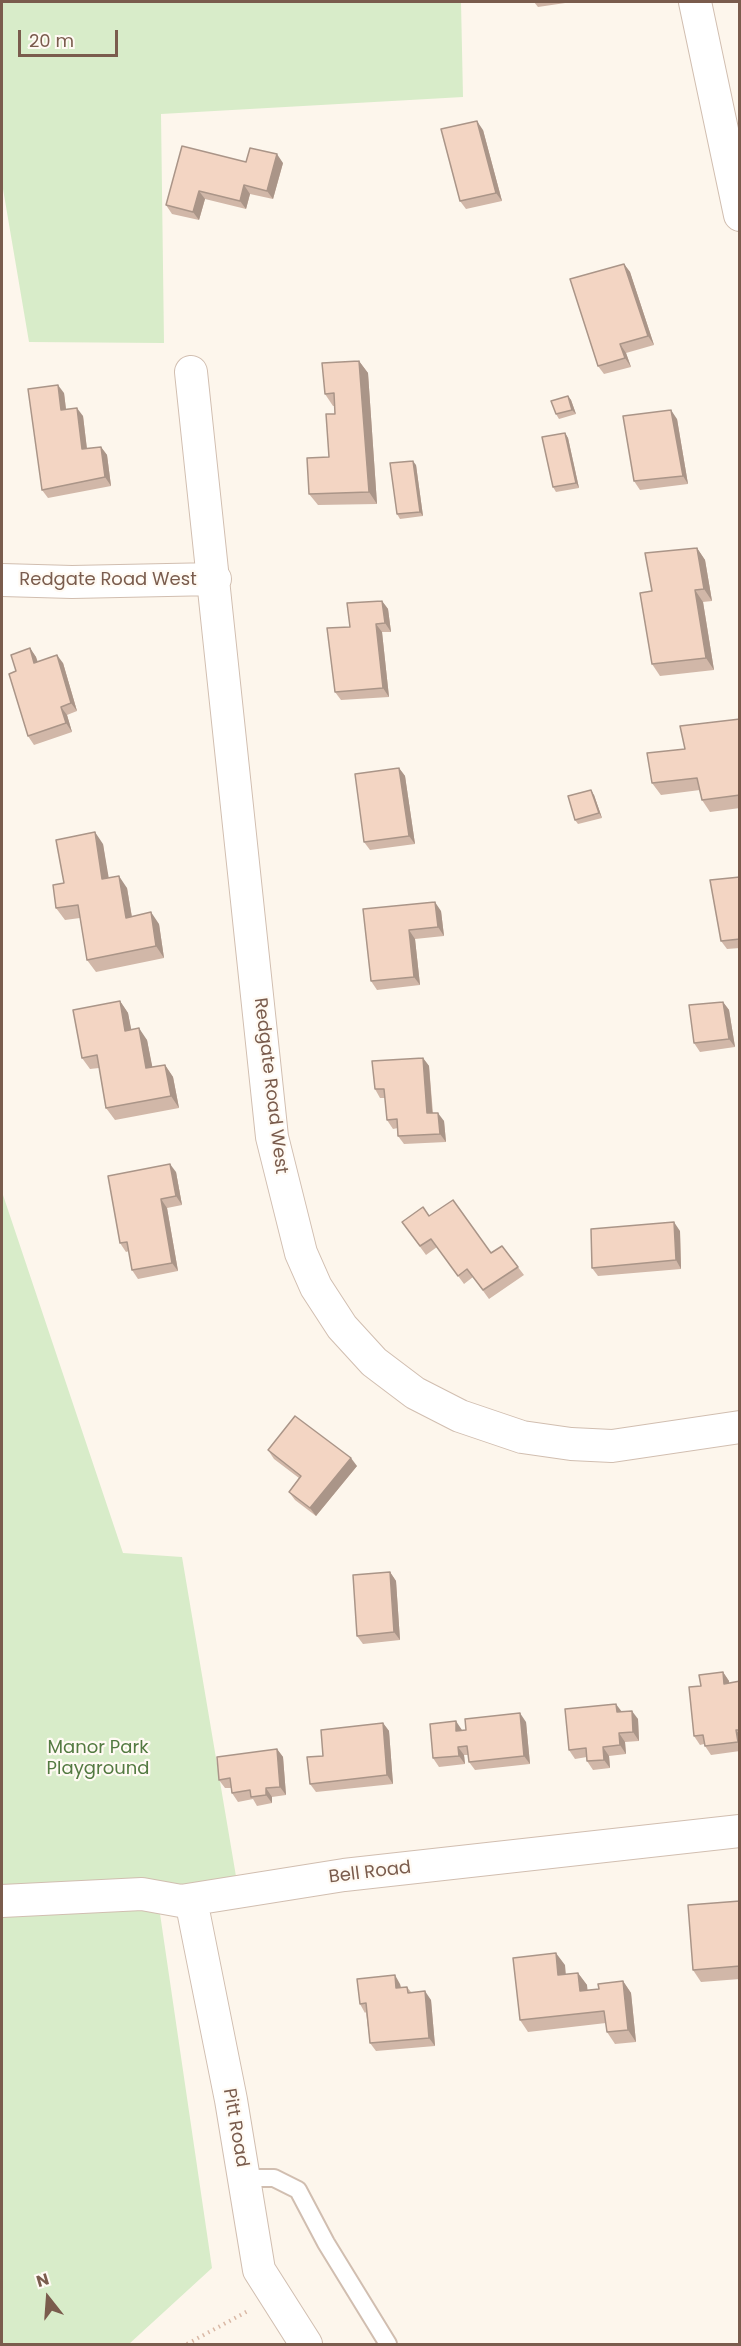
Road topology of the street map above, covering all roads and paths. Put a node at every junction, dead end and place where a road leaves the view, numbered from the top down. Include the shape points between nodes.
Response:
1 (695, 2) edge
2 (740, 215) edge
3 (191, 372) dead end
4 (215, 579) junction
5 (2, 580) edge
6 (740, 1427) edge
7 (740, 1831) edge
8 (191, 1900) junction
9 (2, 1901) edge
10 (244, 2178) junction
11 (276, 2297) junction
12 (187, 2344) edge
13 (306, 2344) edge
14 (388, 2344) edge

1 - 2 street
3 - 4 street, Redgate Road West
4 - 5 street, Redgate Road West
4 - 6 street, Redgate Road West via 272,1137 301,1253 316,1287 342,1326 374,1362 415,1393 460,1416 522,1437 612,1446
7 - 8 street, Bell Road via 344,1875
8 - 9 street, Bell Road via 142,1894
8 - 10 street, Pitt Road
10 - 11 street, Pitt Road via 259,2270
10 - 14 lane via 274,2178 298,2190
11 - 12 path
11 - 13 street, Pitt Road

